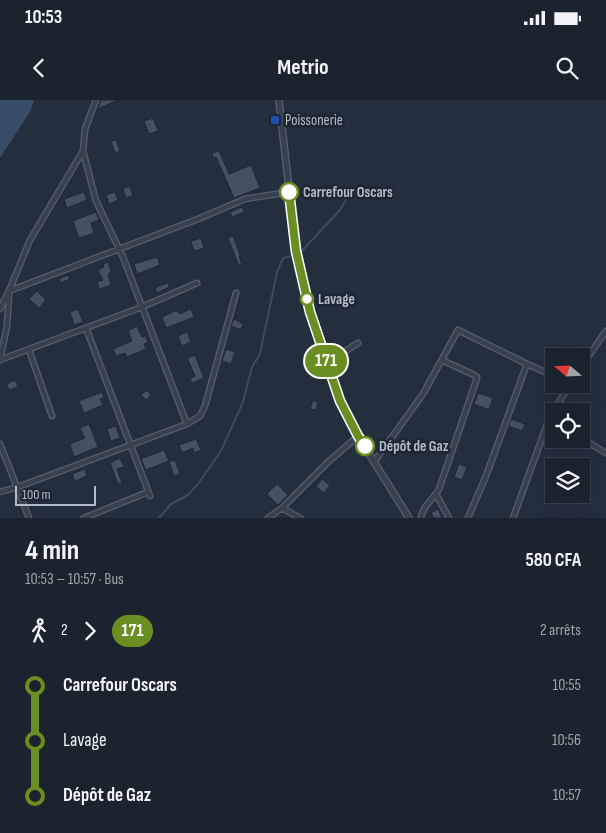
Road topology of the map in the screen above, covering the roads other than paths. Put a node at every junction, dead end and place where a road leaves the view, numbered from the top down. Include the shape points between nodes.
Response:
1 (96, 100) edge
2 (279, 100) edge
3 (83, 151) junction
4 (289, 192) junction
5 (119, 248) junction
6 (197, 283) dead end
7 (9, 291) junction
8 (236, 293) dead end
9 (142, 307) junction
10 (0, 309) edge
11 (86, 328) junction
12 (606, 331) edge
13 (358, 343) dead end
14 (28, 350) junction
15 (590, 354) edge
16 (0, 360) edge
17 (442, 360) junction
18 (327, 363) junction
19 (527, 364) junction
20 (545, 372) edge
21 (52, 416) dead end
22 (187, 424) junction
23 (358, 436) junction
24 (545, 438) edge
25 (590, 443) edge
26 (0, 444) edge
27 (131, 444) junction
28 (606, 453) edge
29 (374, 462) junction
30 (18, 487) junction
31 (0, 492) edge
32 (436, 494) junction
33 (282, 508) junction
34 (29, 518) edge
35 (84, 518) edge
36 (268, 518) edge
37 (300, 518) edge
38 (409, 518) edge
39 (421, 518) edge
40 (449, 518) edge
41 (468, 518) edge
42 (513, 518) edge

1 - 3 street via 85,129
2 - 4 street
3 - 5 street via 96,201
3 - 7 street via 30,240
4 - 5 street via 249,197
4 - 18 street via 304,288
5 - 7 street
5 - 9 street
6 - 9 street
7 - 10 street
7 - 16 street
8 - 22 street via 205,406 200,416
9 - 11 street
9 - 22 street
11 - 14 street
11 - 27 street
12 - 15 street
13 - 18 street
14 - 16 street
14 - 21 street
17 - 19 street via 458,330
17 - 29 street via 423,394
17 - 32 street via 476,377
18 - 23 street via 340,401
19 - 20 street
19 - 41 street
22 - 27 street
23 - 29 street
23 - 33 street
24 - 42 street
25 - 28 street
26 - 30 street
27 - 30 street
27 - 35 street via 149,494
29 - 38 street
30 - 31 street
30 - 34 street
32 - 39 street via 421,513
32 - 40 street
33 - 36 street
33 - 37 street

